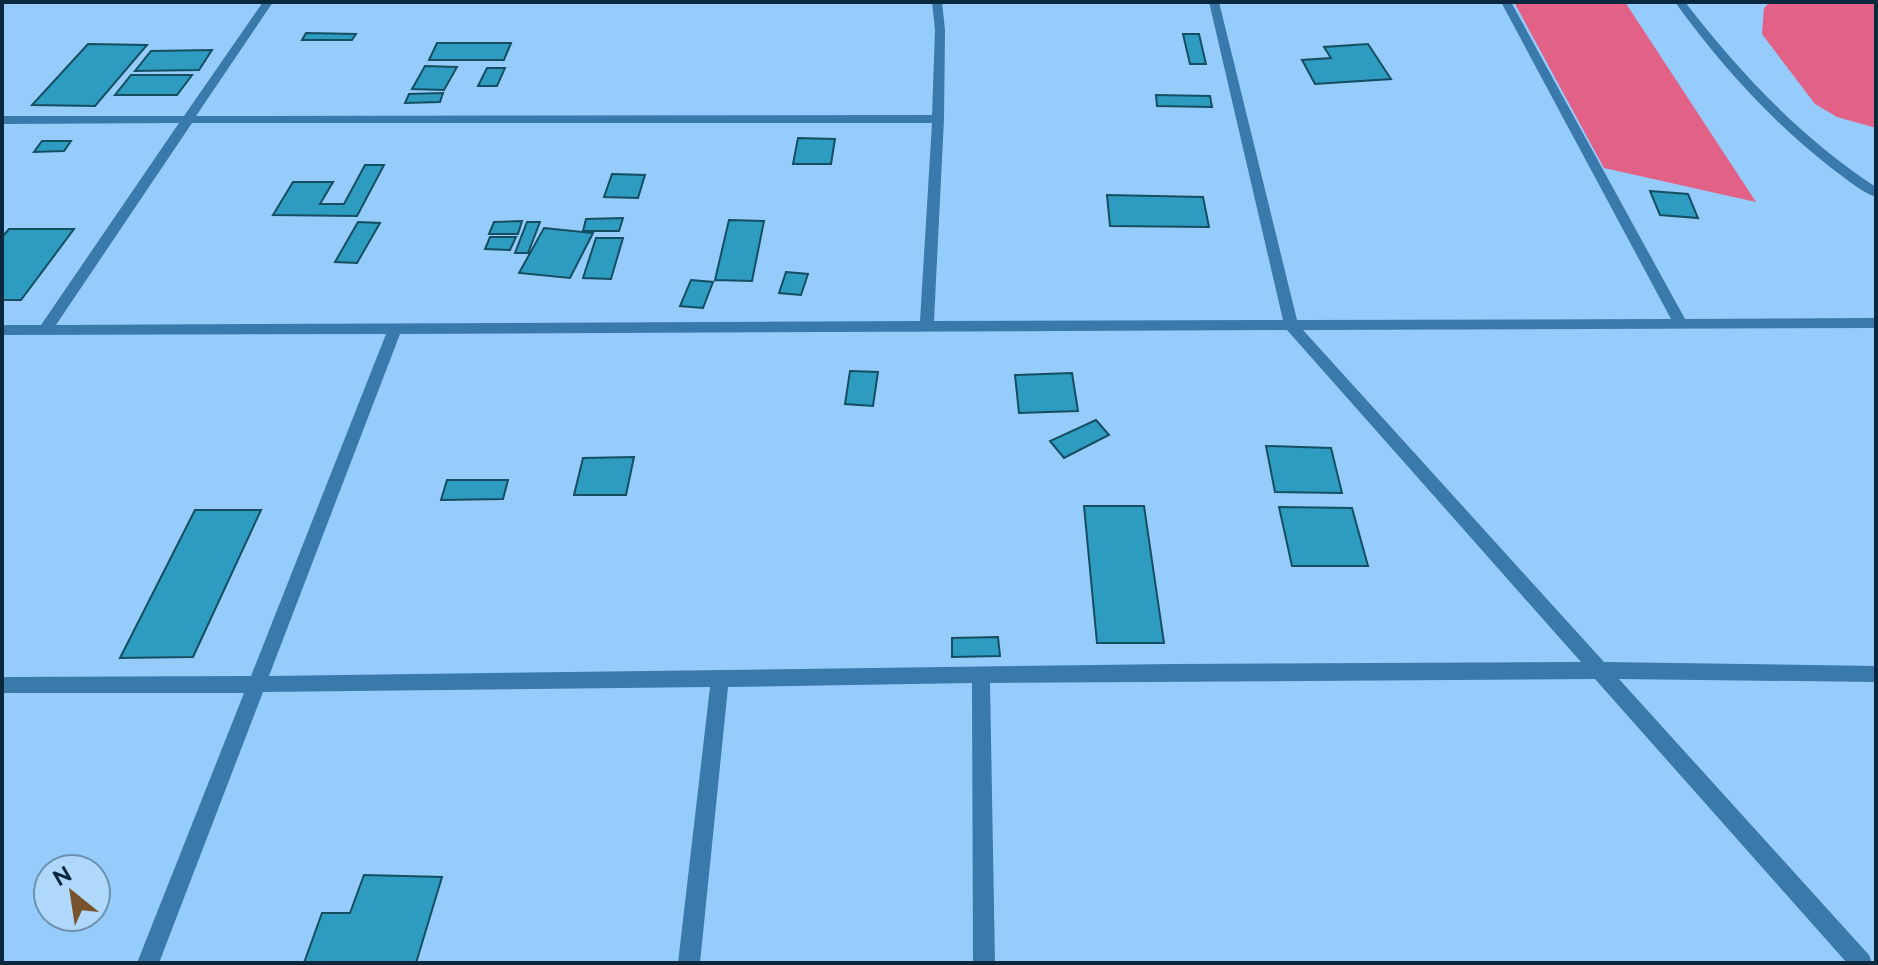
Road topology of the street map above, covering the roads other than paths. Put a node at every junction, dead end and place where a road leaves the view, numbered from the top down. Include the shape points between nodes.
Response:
1 (268, 2) edge
2 (937, 2) edge
3 (1214, 2) edge
4 (1506, 2) edge
5 (1680, 2) edge
6 (938, 119) junction
7 (2, 120) edge
8 (188, 120) junction
9 (1876, 193) edge
10 (1876, 323) edge
11 (1681, 324) junction
12 (1292, 327) junction
13 (927, 328) junction
14 (395, 329) junction
15 (2, 330) edge
16 (45, 330) junction
17 (1597, 668) junction
18 (1876, 674) edge
19 (981, 675) junction
20 (720, 679) junction
21 (2, 685) edge
22 (258, 685) junction
23 (148, 963) edge
24 (689, 963) edge
25 (984, 963) edge
26 (1861, 963) edge

1 - 8 street
2 - 6 street
3 - 12 street
4 - 11 street
5 - 9 street via 1711,45 1813,146
6 - 8 street
6 - 13 street
7 - 8 street
8 - 16 street
10 - 11 street
11 - 12 street
12 - 13 street
12 - 17 street
13 - 14 street
14 - 16 street
14 - 22 street
15 - 16 street
17 - 18 street
17 - 19 street
17 - 26 street
19 - 20 street
19 - 25 street
20 - 22 street
20 - 24 street
21 - 22 street
22 - 23 street

